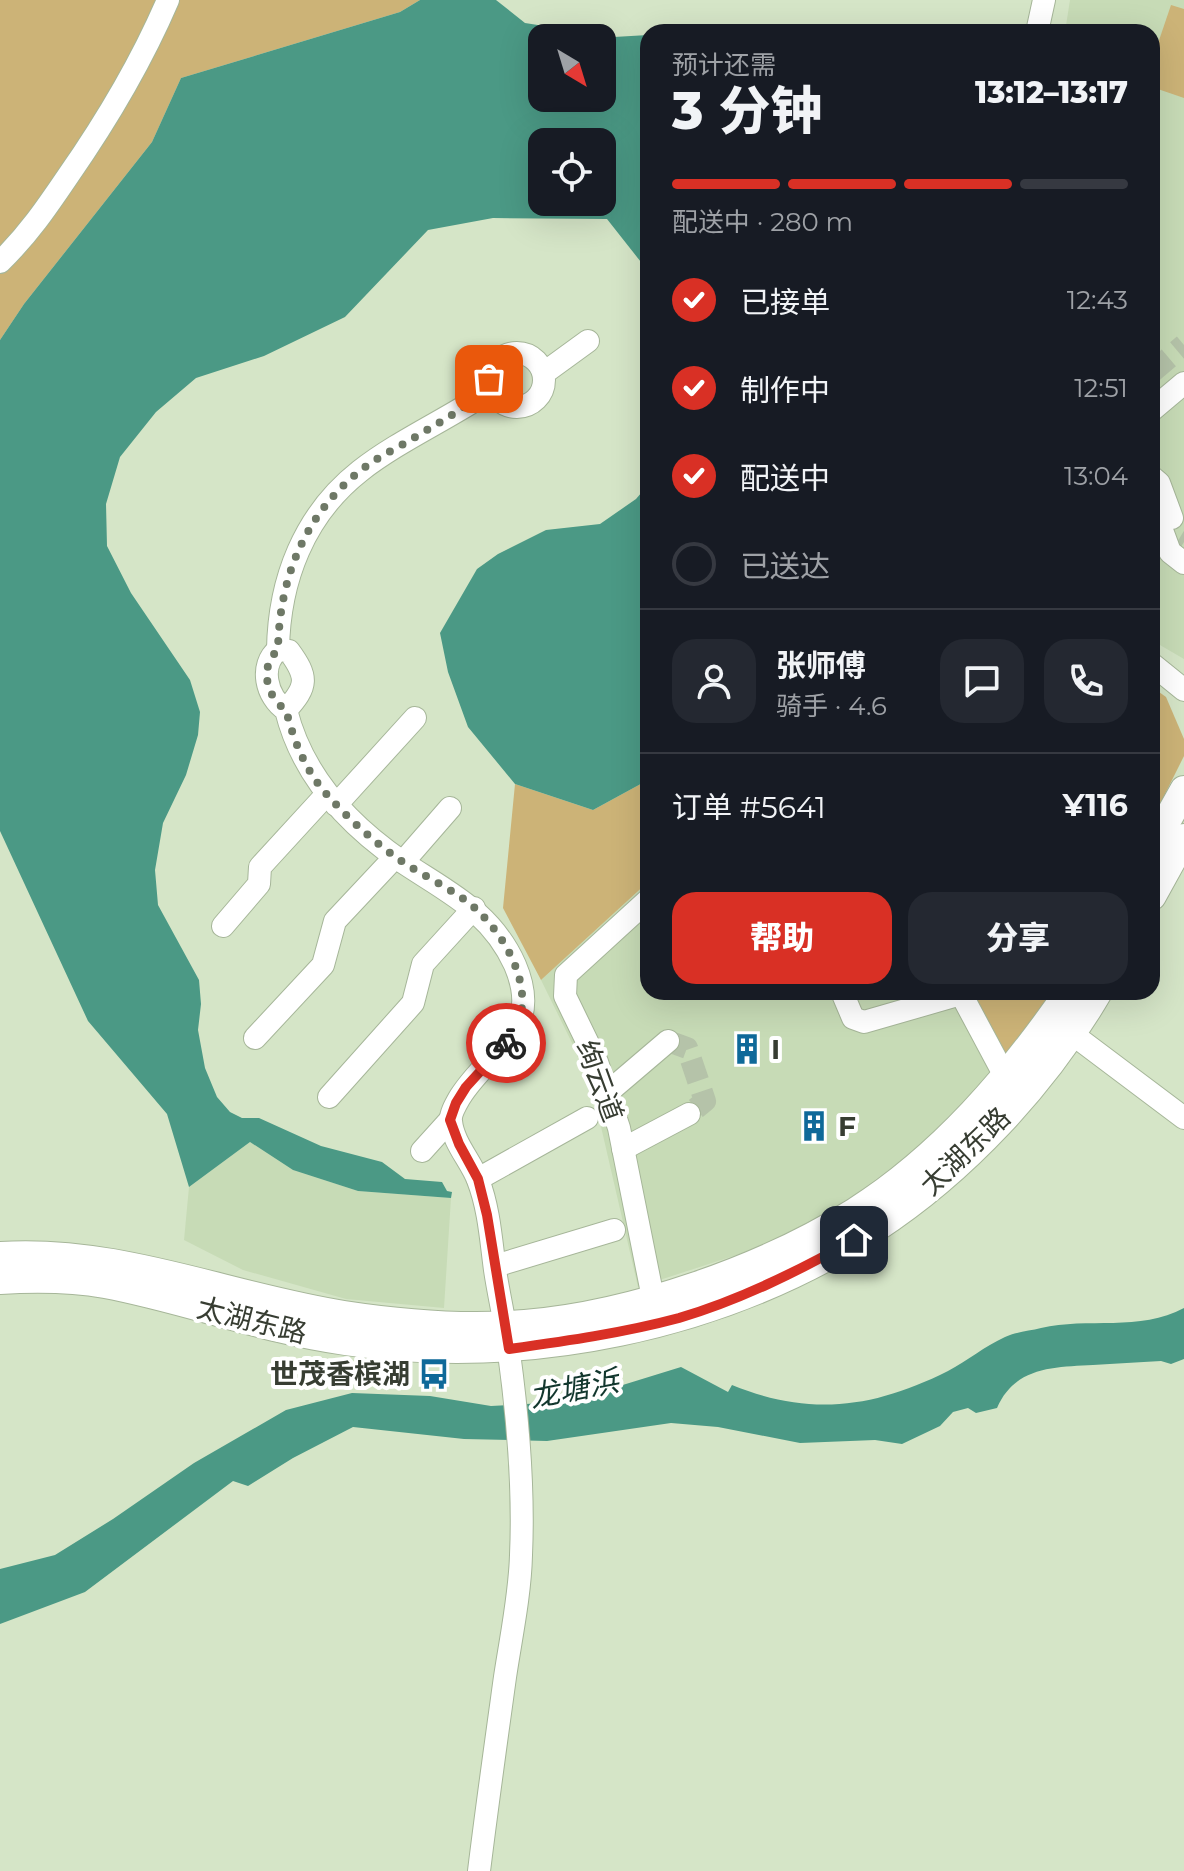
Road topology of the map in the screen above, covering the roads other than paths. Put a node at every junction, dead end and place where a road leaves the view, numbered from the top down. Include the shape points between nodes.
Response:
1 (168, 0) edge
2 (1044, 0) edge
3 (1039, 24) edge
4 (0, 262) edge
5 (588, 341) dead end
6 (544, 373) junction
7 (1184, 383) edge
8 (491, 390) junction
9 (1160, 403) edge
10 (1160, 486) edge
11 (1160, 525) edge
12 (1179, 539) dead end
13 (1184, 563) edge
14 (278, 650) junction
15 (1160, 670) edge
16 (1184, 690) edge
17 (286, 710) junction
18 (415, 718) dead end
19 (1184, 790) edge
20 (331, 800) junction
21 (450, 808) dead end
22 (1160, 833) edge
23 (1184, 838) edge
24 (399, 860) junction
25 (1160, 882) edge
26 (640, 907) edge
27 (474, 908) junction
28 (223, 926) dead end
29 (845, 1000) edge
30 (937, 1000) edge
31 (964, 1000) edge
32 (1063, 1000) edge
33 (1093, 1000) edge
34 (1071, 1033) junction
35 (255, 1038) dead end
36 (668, 1041) dead end
37 (1006, 1078) junction
38 (607, 1093) junction
39 (329, 1097) dead end
40 (689, 1114) tunnel mouth
41 (587, 1118) dead end
42 (1184, 1118) edge
43 (450, 1120) junction
44 (623, 1149) junction
45 (422, 1151) dead end
46 (478, 1179) junction
47 (614, 1230) dead end
48 (0, 1256) edge
49 (495, 1266) junction
50 (0, 1280) edge
51 (653, 1298) junction
52 (506, 1337) junction
53 (479, 1871) edge

1 - 4 street via 100,130 26,237
2 - 3 street
5 - 6 street
6 - 8 street via 541,393 525,406 505,404
6 - 8 street via 532,357 510,353 492,368
7 - 9 street
8 - 14 street via 336,491 292,564 278,621
10 - 12 street
11 - 13 street via 1170,552
14 - 17 street via 269,657 266,670 276,704
14 - 17 street via 289,651 303,675 303,687
15 - 16 street
17 - 20 street via 307,768
18 - 20 street
19 - 22 main road
20 - 24 street
20 - 28 street via 260,867 259,884
21 - 24 street
23 - 25 main road
24 - 27 street
24 - 35 street via 335,921 323,965
26 - 38 street, 绚云道 via 566,975 565,996
27 - 39 street via 423,964 413,1003
27 - 43 street via 514,964 524,1006 515,1033 466,1087
29 - 30 street via 853,1018 864,1022
31 - 37 street
32 - 37 main road, 太湖东路
33 - 34 main road, 太湖东路
34 - 42 street
34 - 52 main road, 太湖东路 via 1023,1094 932,1186 874,1229 813,1263 679,1317 590,1338
36 - 38 street
37 - 51 main road, 太湖东路 via 915,1166 857,1211 751,1266
38 - 44 street, 绚云道
40 - 44 street
41 - 46 street
43 - 45 street
43 - 46 street
44 - 51 street, 绚云道
46 - 49 street
47 - 49 street
48 - 52 main road, 太湖东路 via 107,1261 297,1306
49 - 52 street
50 - 52 main road, 太湖东路 via 103,1284 345,1341 410,1348
51 - 52 main road, 太湖东路 via 526,1324
52 - 53 street via 519,1453 521,1555

